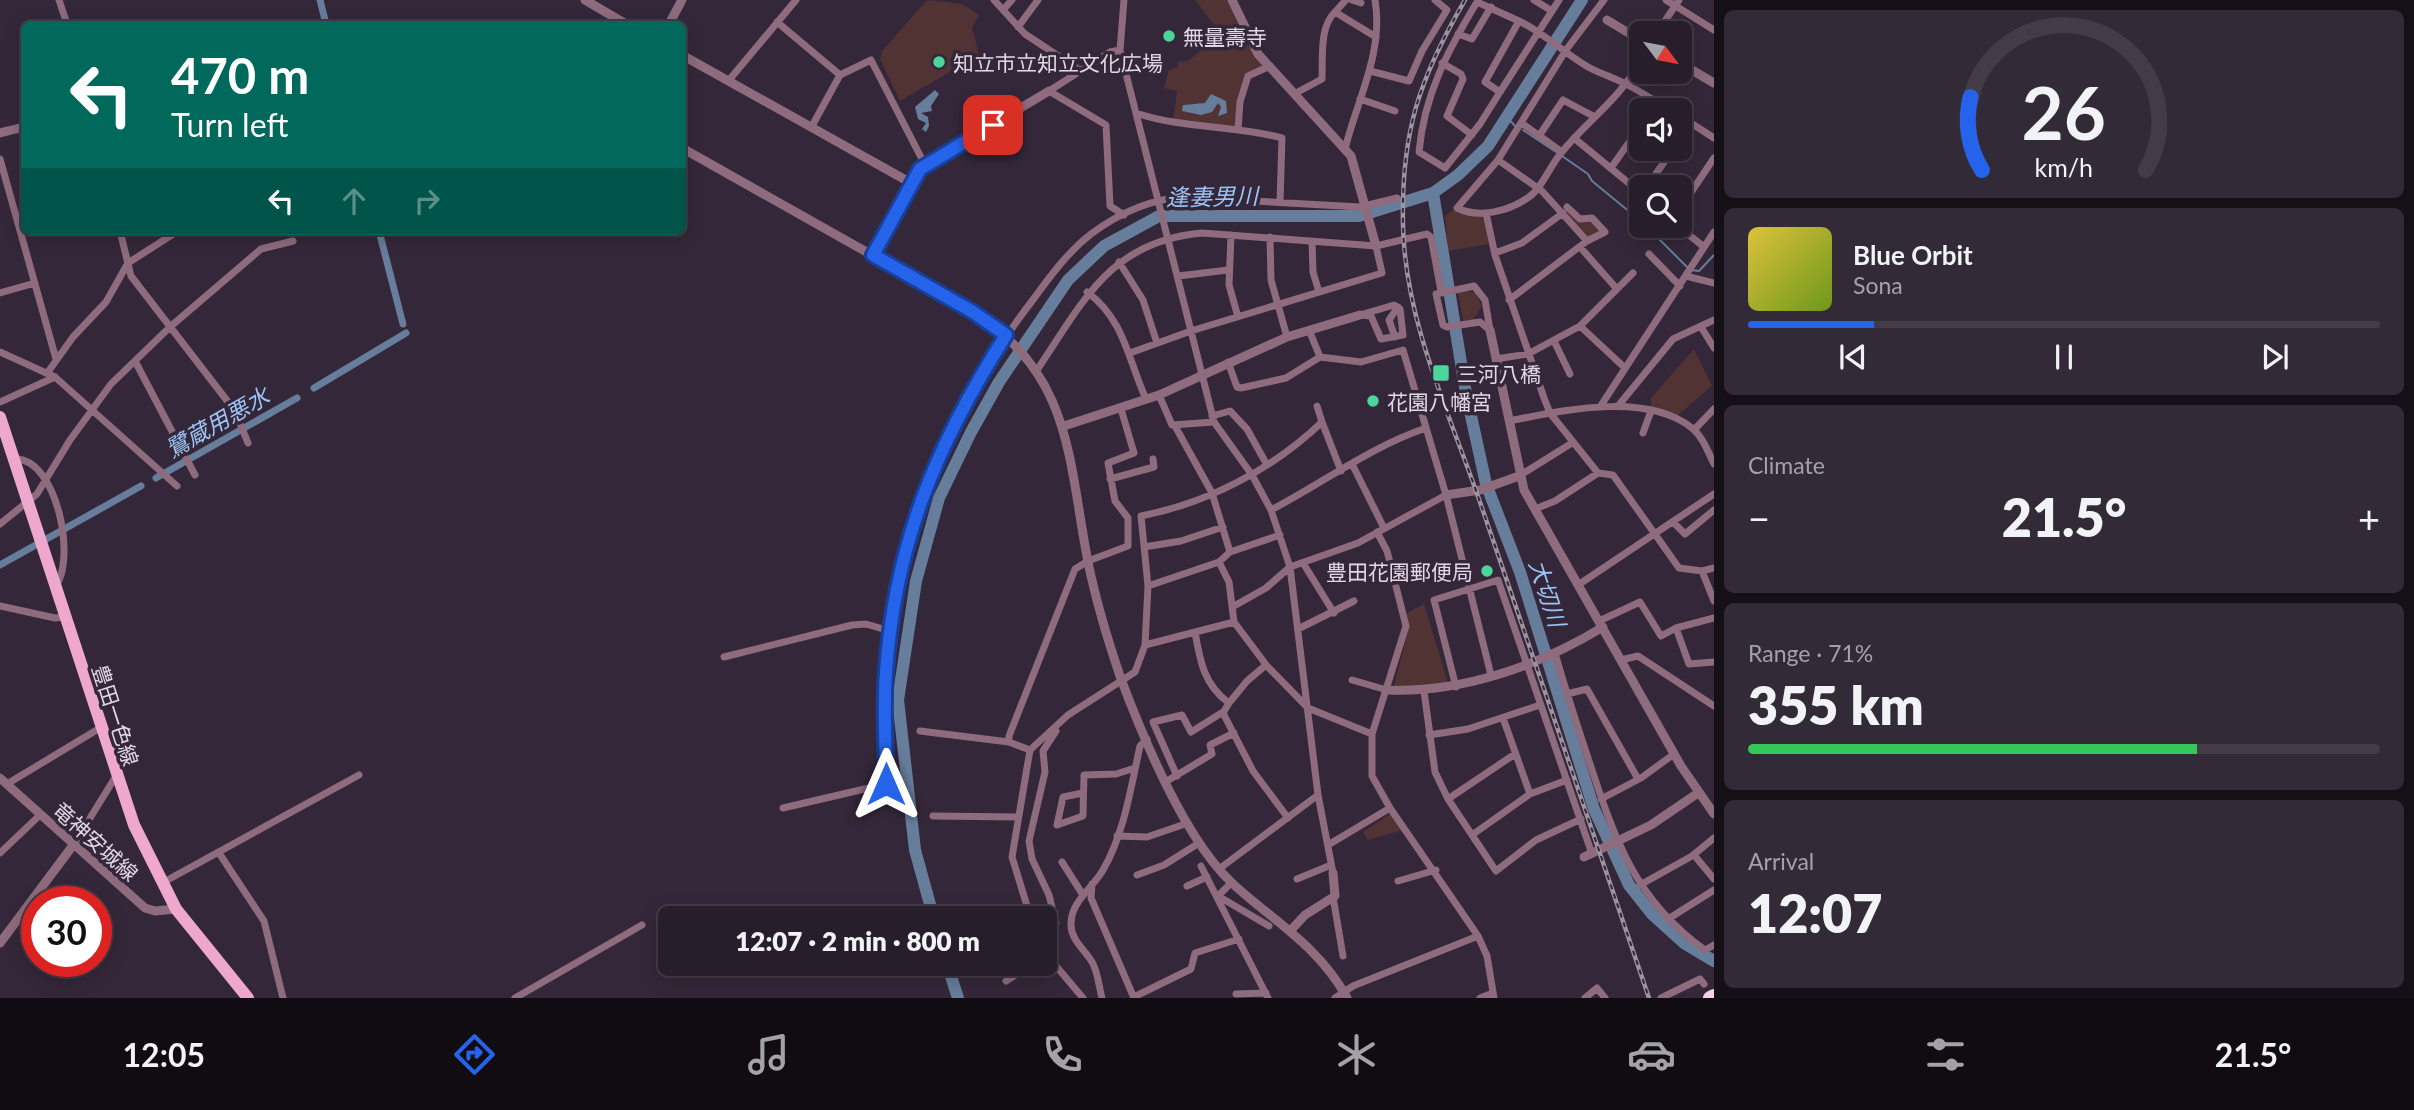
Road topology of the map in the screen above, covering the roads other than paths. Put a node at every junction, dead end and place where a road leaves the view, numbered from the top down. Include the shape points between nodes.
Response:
1 (59, 0) edge
2 (584, 0) edge
3 (682, 0) edge
4 (796, 0) edge
5 (994, 0) edge
6 (1012, 0) edge
7 (1038, 0) edge
8 (1124, 0) edge
9 (1232, 0) edge
10 (1346, 0) edge
11 (1352, 0) edge
12 (1435, 0) edge
13 (1534, 0) edge
14 (1559, 0) edge
15 (1604, 0) edge
16 (1666, 0) edge
17 (1377, 1) edge
18 (1361, 3) dead end
19 (1677, 3) edge
20 (1491, 6) junction
21 (1003, 10) junction
22 (1552, 11) junction
23 (1335, 12) junction
24 (1607, 20) dead end
25 (66, 21) edge
26 (621, 21) edge
27 (671, 21) edge
28 (1519, 21) junction
29 (1665, 21) edge
30 (776, 22) junction
31 (1018, 27) junction
32 (1713, 27) edge
33 (1539, 33) junction
34 (1629, 33) edge
35 (1458, 34) junction
36 (1376, 37) junction
37 (1566, 49) junction
38 (1120, 50) junction
39 (686, 57) edge
40 (1442, 63) junction
41 (1270, 66) junction
42 (1692, 70) edge
43 (1081, 71) junction
44 (1370, 71) junction
45 (840, 75) junction
46 (730, 79) junction
47 (1629, 81) edge
48 (1714, 83) edge
49 (1627, 84) junction
50 (1049, 91) junction
51 (1500, 92) junction
52 (1296, 93) junction
53 (1650, 98) edge
54 (1360, 99) junction
55 (1395, 111) dead end
56 (1136, 113) junction
57 (1595, 117) junction
58 (1692, 123) edge
59 (1523, 124) junction
60 (812, 126) junction
61 (21, 128) edge
62 (1238, 130) junction
63 (0, 133) edge
64 (1472, 135) junction
65 (1539, 136) junction
66 (1574, 138) junction
67 (1714, 138) edge
68 (1629, 142) edge
69 (1345, 149) junction
70 (686, 150) edge
71 (1562, 152) junction
72 (1714, 158) edge
73 (0, 159) edge
74 (1498, 160) junction
75 (925, 165) junction
76 (1611, 168) junction
77 (911, 183) junction
78 (1629, 183) edge
79 (1538, 187) junction
80 (1692, 191) edge
81 (1397, 198) dead end
82 (1159, 200) junction
83 (1280, 202) junction
84 (1366, 207) junction
85 (1565, 210) junction
86 (1486, 213) junction
87 (1124, 215) junction
88 (1714, 232) edge
89 (21, 233) edge
90 (21, 235) edge
91 (121, 235) edge
92 (172, 235) edge
93 (1231, 235) junction
94 (1270, 237) junction
95 (1692, 237) edge
96 (1169, 239) junction
97 (293, 241) dead end
98 (1312, 241) junction
99 (1374, 241) junction
100 (1583, 244) junction
101 (1704, 247) junction
102 (1495, 253) junction
103 (1649, 254) dead end
104 (873, 255) junction
105 (1119, 262) junction
106 (128, 263) junction
107 (1228, 270) junction
108 (1689, 272) junction
109 (1633, 273) dead end
110 (1178, 276) junction
111 (35, 283) junction
112 (1714, 283) edge
113 (1680, 286) junction
114 (1617, 289) junction
115 (1441, 291) junction
116 (1087, 292) junction
117 (1319, 292) junction
118 (0, 293) edge
119 (1509, 300) junction
120 (1278, 305) junction
121 (1398, 307) junction
122 (1487, 311) junction
123 (1374, 313) junction
124 (1360, 314) joint
125 (1238, 317) junction
126 (1714, 320) edge
127 (1480, 322) junction
128 (1580, 326) junction
129 (170, 327) junction
130 (1700, 327) junction
131 (1309, 330) junction
132 (1490, 330) junction
133 (1191, 331) junction
134 (1287, 337) junction
135 (1395, 337) junction
136 (1009, 338) junction
137 (1554, 341) junction
138 (1157, 343) junction
139 (1714, 348) edge
140 (0, 352) edge
141 (1130, 354) junction
142 (1528, 354) junction
143 (1320, 357) junction
144 (56, 359) junction
145 (1496, 359) junction
146 (135, 361) junction
147 (1228, 362) junction
148 (1034, 367) junction
149 (1625, 368) junction
150 (1204, 374) junction
151 (1570, 374) dead end
152 (51, 375) junction
153 (1159, 395) junction
154 (1146, 400) junction
155 (0, 402) edge
156 (1317, 406) dead end
157 (1618, 406) junction
158 (1600, 407) junction
159 (93, 409) junction
160 (1121, 409) junction
161 (1714, 409) edge
162 (1650, 411) junction
163 (1550, 413) junction
164 (0, 417) edge
165 (1213, 419) junction
166 (1509, 421) junction
167 (1322, 422) junction
168 (1064, 426) junction
169 (1175, 426) junction
170 (1426, 428) junction
171 (1695, 430) junction
172 (1643, 433) dead end
173 (248, 443) dead end
174 (1573, 443) junction
175 (15, 458) junction
176 (1153, 459) dead end
177 (1352, 464) junction
178 (1714, 464) edge
179 (1267, 465) junction
180 (1341, 471) junction
181 (1598, 473) junction
182 (195, 475) dead end
183 (1252, 475) junction
184 (1519, 476) junction
185 (48, 479) junction
186 (1110, 479) junction
187 (177, 486) dead end
188 (1212, 493) junction
189 (1714, 494) edge
190 (1446, 495) junction
191 (26, 502) junction
192 (1535, 509) junction
193 (1271, 510) junction
194 (1714, 510) edge
195 (1141, 516) junction
196 (1128, 518) junction
197 (1674, 523) junction
198 (0, 524) edge
199 (1223, 527) junction
200 (1380, 530) junction
201 (1280, 535) junction
202 (1654, 536) junction
203 (1144, 547) junction
204 (1230, 552) junction
205 (1088, 561) junction
206 (1219, 562) junction
207 (1303, 563) junction
208 (1290, 567) junction
209 (1714, 568) edge
210 (1702, 571) junction
211 (1578, 585) junction
212 (1148, 586) junction
213 (1469, 587) junction
214 (54, 588) junction
215 (1354, 601) dead end
216 (1714, 601) edge
217 (0, 606) edge
218 (1234, 606) junction
219 (1334, 612) junction
220 (64, 617) junction
221 (1714, 618) edge
222 (1234, 622) junction
223 (1601, 624) junction
224 (1676, 628) junction
225 (1298, 629) junction
226 (890, 631) junction
227 (1195, 632) junction
228 (1145, 645) junction
229 (1549, 655) junction
230 (724, 657) dead end
231 (1621, 660) junction
232 (1714, 662) edge
233 (1527, 663) junction
234 (1266, 665) junction
235 (1491, 675) junction
236 (1122, 680) junction
237 (1352, 680) dead end
238 (1456, 687) junction
239 (1387, 690) junction
240 (1424, 691) junction
241 (1567, 694) junction
242 (1229, 702) junction
243 (1540, 705) junction
244 (1714, 706) edge
245 (1308, 708) junction
246 (1223, 712) junction
247 (1503, 718) junction
248 (1062, 721) junction
249 (100, 727) junction
250 (920, 732) dead end
251 (1234, 733) junction
252 (1372, 734) junction
253 (1429, 735) junction
254 (1147, 739) junction
255 (1009, 743) junction
256 (1030, 750) junction
257 (1515, 754) junction
258 (1674, 754) junction
259 (1135, 768) junction
260 (359, 775) dead end
261 (116, 776) junction
262 (1177, 776) junction
263 (1638, 779) junction
264 (1567, 780) junction
265 (4, 781) edge
266 (1167, 781) junction
267 (1083, 793) junction
268 (1698, 793) junction
269 (1530, 794) junction
270 (1318, 795) junction
271 (1448, 799) junction
272 (1601, 799) junction
273 (1390, 807) junction
274 (783, 808) dead end
275 (1714, 814) edge
276 (40, 815) junction
277 (933, 816) dead end
278 (1018, 817) junction
279 (1287, 818) junction
280 (1581, 819) junction
281 (1188, 823) junction
282 (1472, 835) junction
283 (1117, 836) junction
284 (1714, 838) edge
285 (1199, 843) junction
286 (74, 844) junction
287 (1328, 845) junction
288 (1612, 845) junction
289 (0, 853) edge
290 (219, 853) junction
291 (1694, 855) junction
292 (1588, 856) joint
293 (1062, 862) dead end
294 (1201, 866) dead end
295 (1219, 869) junction
296 (1332, 869) junction
297 (1436, 870) junction
298 (1137, 875) dead end
299 (1207, 877) junction
300 (1297, 879) dead end
301 (1714, 879) edge
302 (1398, 881) dead end
303 (1232, 882) junction
304 (162, 883) junction
305 (1092, 884) junction
306 (1640, 885) junction
307 (1187, 886) dead end
308 (1714, 890) edge
309 (1083, 895) junction
310 (1218, 896) junction
311 (1333, 897) junction
312 (1027, 906) edge
313 (1052, 906) edge
314 (176, 909) junction
315 (1668, 919) junction
316 (642, 926) dead end
317 (1269, 926) dead end
318 (1290, 930) junction
319 (1478, 936) junction
320 (1239, 939) junction
321 (0, 943) edge
322 (1714, 945) edge
323 (1343, 956) dead end
324 (1057, 968) edge
325 (1014, 976) edge
326 (1006, 981) dead end
327 (1704, 984) dead end
328 (1236, 994) dead end
329 (1345, 994) edge
330 (1267, 995) edge
331 (1493, 996) edge
332 (248, 998) edge
333 (283, 998) edge
334 (514, 998) edge
335 (1083, 998) edge
336 (1102, 998) edge
337 (1134, 998) edge
338 (1335, 998) edge
339 (1480, 998) edge
340 (1585, 998) edge
341 (1605, 998) edge
342 (1661, 998) edge

1 - 25 street
2 - 26 street
3 - 27 street
4 - 30 street
5 - 21 street
6 - 21 street
7 - 31 street
8 - 38 street
9 - 41 street via 1247,35
10 - 23 street
11 - 18 street
12 - 44 street via 1447,10 1409,81
13 - 22 street
14 - 22 street
15 - 37 street
16 - 19 street
17 - 36 street
19 - 29 street
19 - 32 street
20 - 28 street
20 - 35 street via 1477,2
20 - 35 street via 1472,39
21 - 31 street
22 - 33 street
23 - 36 street
23 - 52 street via 1329,17 1322,45 1322,79
24 - 34 street
28 - 33 street
28 - 51 street via 1485,79
30 - 45 street
30 - 46 street
31 - 43 street
33 - 37 street
33 - 51 street
35 - 40 street
36 - 44 street
37 - 49 street via 1589,67
37 - 59 street
38 - 43 street
38 - 56 street
39 - 46 street
40 - 64 street via 1463,79 1447,116
40 - 64 street via 1426,108 1419,152 1445,168
41 - 52 street
41 - 62 street via 1248,75
42 - 48 street
43 - 50 street
44 - 54 street
45 - 60 street
45 - 75 street via 871,60
46 - 60 street
47 - 49 street
49 - 53 street
49 - 57 street
50 - 75 street
50 - 87 street via 1106,125 1110,206
51 - 64 street
52 - 69 street
54 - 55 street
54 - 69 street
56 - 62 street via 1165,123
56 - 82 street
57 - 65 street via 1563,100
57 - 66 street
58 - 67 street
59 - 65 street
59 - 74 street
60 - 77 street
61 - 63 street
62 - 83 street via 1282,138
65 - 71 street
66 - 71 street
66 - 76 street
68 - 76 street
69 - 84 street
70 - 104 street
71 - 79 street
72 - 80 street
73 - 89 street
74 - 79 street
74 - 86 street via 1457,205 1462,211
75 - 77 street
76 - 78 street
77 - 104 street
79 - 85 street
79 - 86 street via 1531,196
81 - 84 street
82 - 83 street
82 - 87 street
82 - 96 street
83 - 84 street
84 - 99 street
85 - 100 street
85 - 100 street via 1580,219 1592,218 1605,232
85 - 102 street via 1533,237
86 - 102 street
87 - 136 street via 1091,234 1067,258
88 - 101 street
90 - 111 street
91 - 106 street
92 - 106 street
93 - 94 street
93 - 96 street via 1202,233
93 - 107 street
94 - 98 street
94 - 120 street via 1269,265
95 - 101 street
96 - 105 street
96 - 110 street
97 - 129 street via 261,249
98 - 99 street
98 - 117 street
99 - 115 street via 1429,235
99 - 117 street via 1382,273
100 - 114 street
100 - 119 street
101 - 108 street
102 - 119 street
103 - 113 street
104 - 136 street
105 - 116 street
105 - 138 street via 1143,300
106 - 129 street via 131,276
106 - 144 street via 106,302
107 - 110 street
107 - 125 street
108 - 112 street
108 - 113 street
109 - 114 street
110 - 133 street
111 - 118 street
111 - 144 street
113 - 149 street
114 - 128 street
115 - 122 street via 1474,286 1482,293
115 - 127 street via 1435,297 1443,324
116 - 141 street via 1118,323
116 - 148 street
117 - 120 street
119 - 142 street
120 - 125 street
120 - 134 street
121 - 123 street
121 - 135 street via 1389,320
121 - 135 street via 1405,330 1404,335
122 - 127 street
122 - 132 street
123 - 124 street
123 - 135 street via 1381,339
124 - 131 street
125 - 133 street
126 - 130 street
127 - 132 street
128 - 137 street
128 - 149 street
129 - 146 street
129 - 173 street via 235,411
130 - 139 street
130 - 157 street via 1673,339
131 - 134 street
131 - 143 street
132 - 145 street
133 - 138 street
133 - 150 street
134 - 147 street
136 - 148 street
136 - 226 street via 964,402 929,475 904,554
137 - 142 street
137 - 151 street
138 - 141 street
140 - 152 street
141 - 154 street
142 - 145 street
142 - 163 street
143 - 147 street via 1286,378 1241,388
143 - 170 street via 1361,362 1403,350
144 - 152 street
145 - 166 street
146 - 159 street
146 - 182 street
147 - 150 street
148 - 168 street
149 - 158 street
150 - 153 street
150 - 165 street
152 - 155 street
152 - 159 street
153 - 154 street
153 - 169 street
154 - 160 street
156 - 167 street
157 - 158 street
157 - 162 street
158 - 163 street
159 - 185 street
159 - 187 street
160 - 168 street
160 - 186 street via 1134,453 1108,461
161 - 171 street
162 - 171 street
162 - 172 street
163 - 166 street
163 - 174 street
164 - 175 main road, 豊田一色線
165 - 169 street
165 - 179 street via 1230,411 1247,429
165 - 183 street
166 - 184 street
167 - 179 street
167 - 180 street
168 - 205 street
169 - 188 street
170 - 177 street via 1391,440
170 - 190 street
171 - 178 street
174 - 181 street
174 - 184 street
175 - 185 street via 28,462
175 - 191 main road, 豊田一色線
176 - 186 street via 1154,467
177 - 180 street
177 - 200 street
179 - 183 street
180 - 193 street
181 - 192 street
181 - 202 street via 1613,475
183 - 188 street
183 - 193 street
184 - 190 street via 1480,490
184 - 192 street
185 - 191 street
185 - 214 street via 61,529 64,568
186 - 196 street via 1115,501
188 - 195 street
188 - 199 street
189 - 197 street
190 - 200 street
190 - 213 street
191 - 198 street
191 - 214 main road, 豊田一色線
192 - 211 street
193 - 201 street
194 - 197 street via 1685,534
195 - 196 street
195 - 203 street
196 - 205 street via 1128,546
197 - 202 street
199 - 203 street
199 - 204 street
200 - 207 street
200 - 239 street via 1406,626
201 - 204 street
201 - 208 street
202 - 210 street via 1679,568
202 - 211 street
203 - 212 street
204 - 206 street
205 - 236 street
205 - 255 street via 1075,569 1067,587
206 - 212 street
206 - 218 street
207 - 208 street
207 - 219 street
208 - 218 street via 1266,588
208 - 225 street
209 - 210 street
210 - 216 street
211 - 223 street
212 - 228 street
213 - 233 street via 1498,580
213 - 235 street
213 - 238 street via 1434,600
214 - 220 main road, 豊田一色線
215 - 219 street
217 - 220 street
218 - 222 street
219 - 225 street
220 - 249 main road, 豊田一色線
221 - 224 street
222 - 227 street
222 - 234 street
223 - 224 street via 1640,601 1661,636
223 - 229 street
223 - 231 street
224 - 232 street via 1689,664
225 - 245 street
226 - 230 street via 852,625
226 - 274 street via 885,675 886,784
227 - 228 street
227 - 242 street via 1203,674
228 - 236 street via 1135,672
229 - 233 street
229 - 241 street
231 - 244 street via 1638,656
231 - 258 street
233 - 235 street
233 - 243 street
234 - 242 street
234 - 245 street
235 - 238 street
236 - 248 street
236 - 254 street
237 - 239 street
238 - 240 street
239 - 240 street
239 - 252 street
240 - 253 street
241 - 263 street via 1587,689
241 - 272 street
242 - 246 street
243 - 247 street
243 - 264 street
245 - 252 street
245 - 270 street
246 - 251 street
246 - 262 street via 1191,732 1182,715 1153,722
247 - 253 street
247 - 257 street
248 - 256 street
248 - 313 street via 1043,751 1045,772 1029,841
249 - 261 main road, 豊田一色線
249 - 265 street
250 - 255 street
251 - 262 street via 1210,745 1212,754
251 - 279 street via 1253,771
252 - 273 street via 1372,776
253 - 271 street via 1435,772
254 - 259 street
254 - 266 street
255 - 256 street
256 - 278 street
257 - 269 street
257 - 271 street
258 - 263 street
258 - 268 street
259 - 267 street via 1084,775
259 - 283 street
260 - 290 street
261 - 286 street
261 - 304 main road, 豊田一色線
262 - 266 street
263 - 272 street
264 - 269 street
264 - 280 street
265 - 276 street, 竜神安城線
266 - 281 street
267 - 267 street via 1083,816 1057,825 1063,797
268 - 275 street
268 - 288 street
269 - 282 street
270 - 279 street
270 - 287 street
271 - 282 street
272 - 288 street
273 - 287 street
273 - 297 street
276 - 286 street, 竜神安城線
276 - 289 street
277 - 278 street
278 - 312 street via 1012,857
279 - 295 street
280 - 282 street via 1536,840 1496,871
280 - 292 street
281 - 283 street via 1147,837
281 - 285 street
283 - 305 street via 1103,871
284 - 291 street
285 - 295 street
285 - 298 street
286 - 314 street, 竜神安城線 via 145,908
286 - 321 street
287 - 296 street
288 - 292 street
288 - 306 street
290 - 304 street
290 - 333 street via 264,921
291 - 301 street
291 - 306 street
293 - 309 street
294 - 299 street
295 - 303 street
296 - 300 street
296 - 311 street
297 - 302 street
297 - 319 street
299 - 307 street
299 - 310 street
303 - 310 street
303 - 318 street
304 - 314 main road, 豊田一色線
305 - 309 street
305 - 337 street via 1091,898
306 - 315 street
308 - 315 street
309 - 336 street via 1070,927 1092,961
310 - 317 street
310 - 320 street
311 - 318 street
311 - 323 street
314 - 332 main road, 豊田一色線
315 - 322 street via 1705,950
316 - 334 street
318 - 329 street via 1316,953
319 - 329 street
319 - 331 street via 1487,956
320 - 330 street
320 - 337 street via 1195,953 1191,969
324 - 335 street
325 - 326 street
327 - 342 street via 1700,979
328 - 330 street
329 - 338 street
331 - 339 street
340 - 341 street via 1597,988

